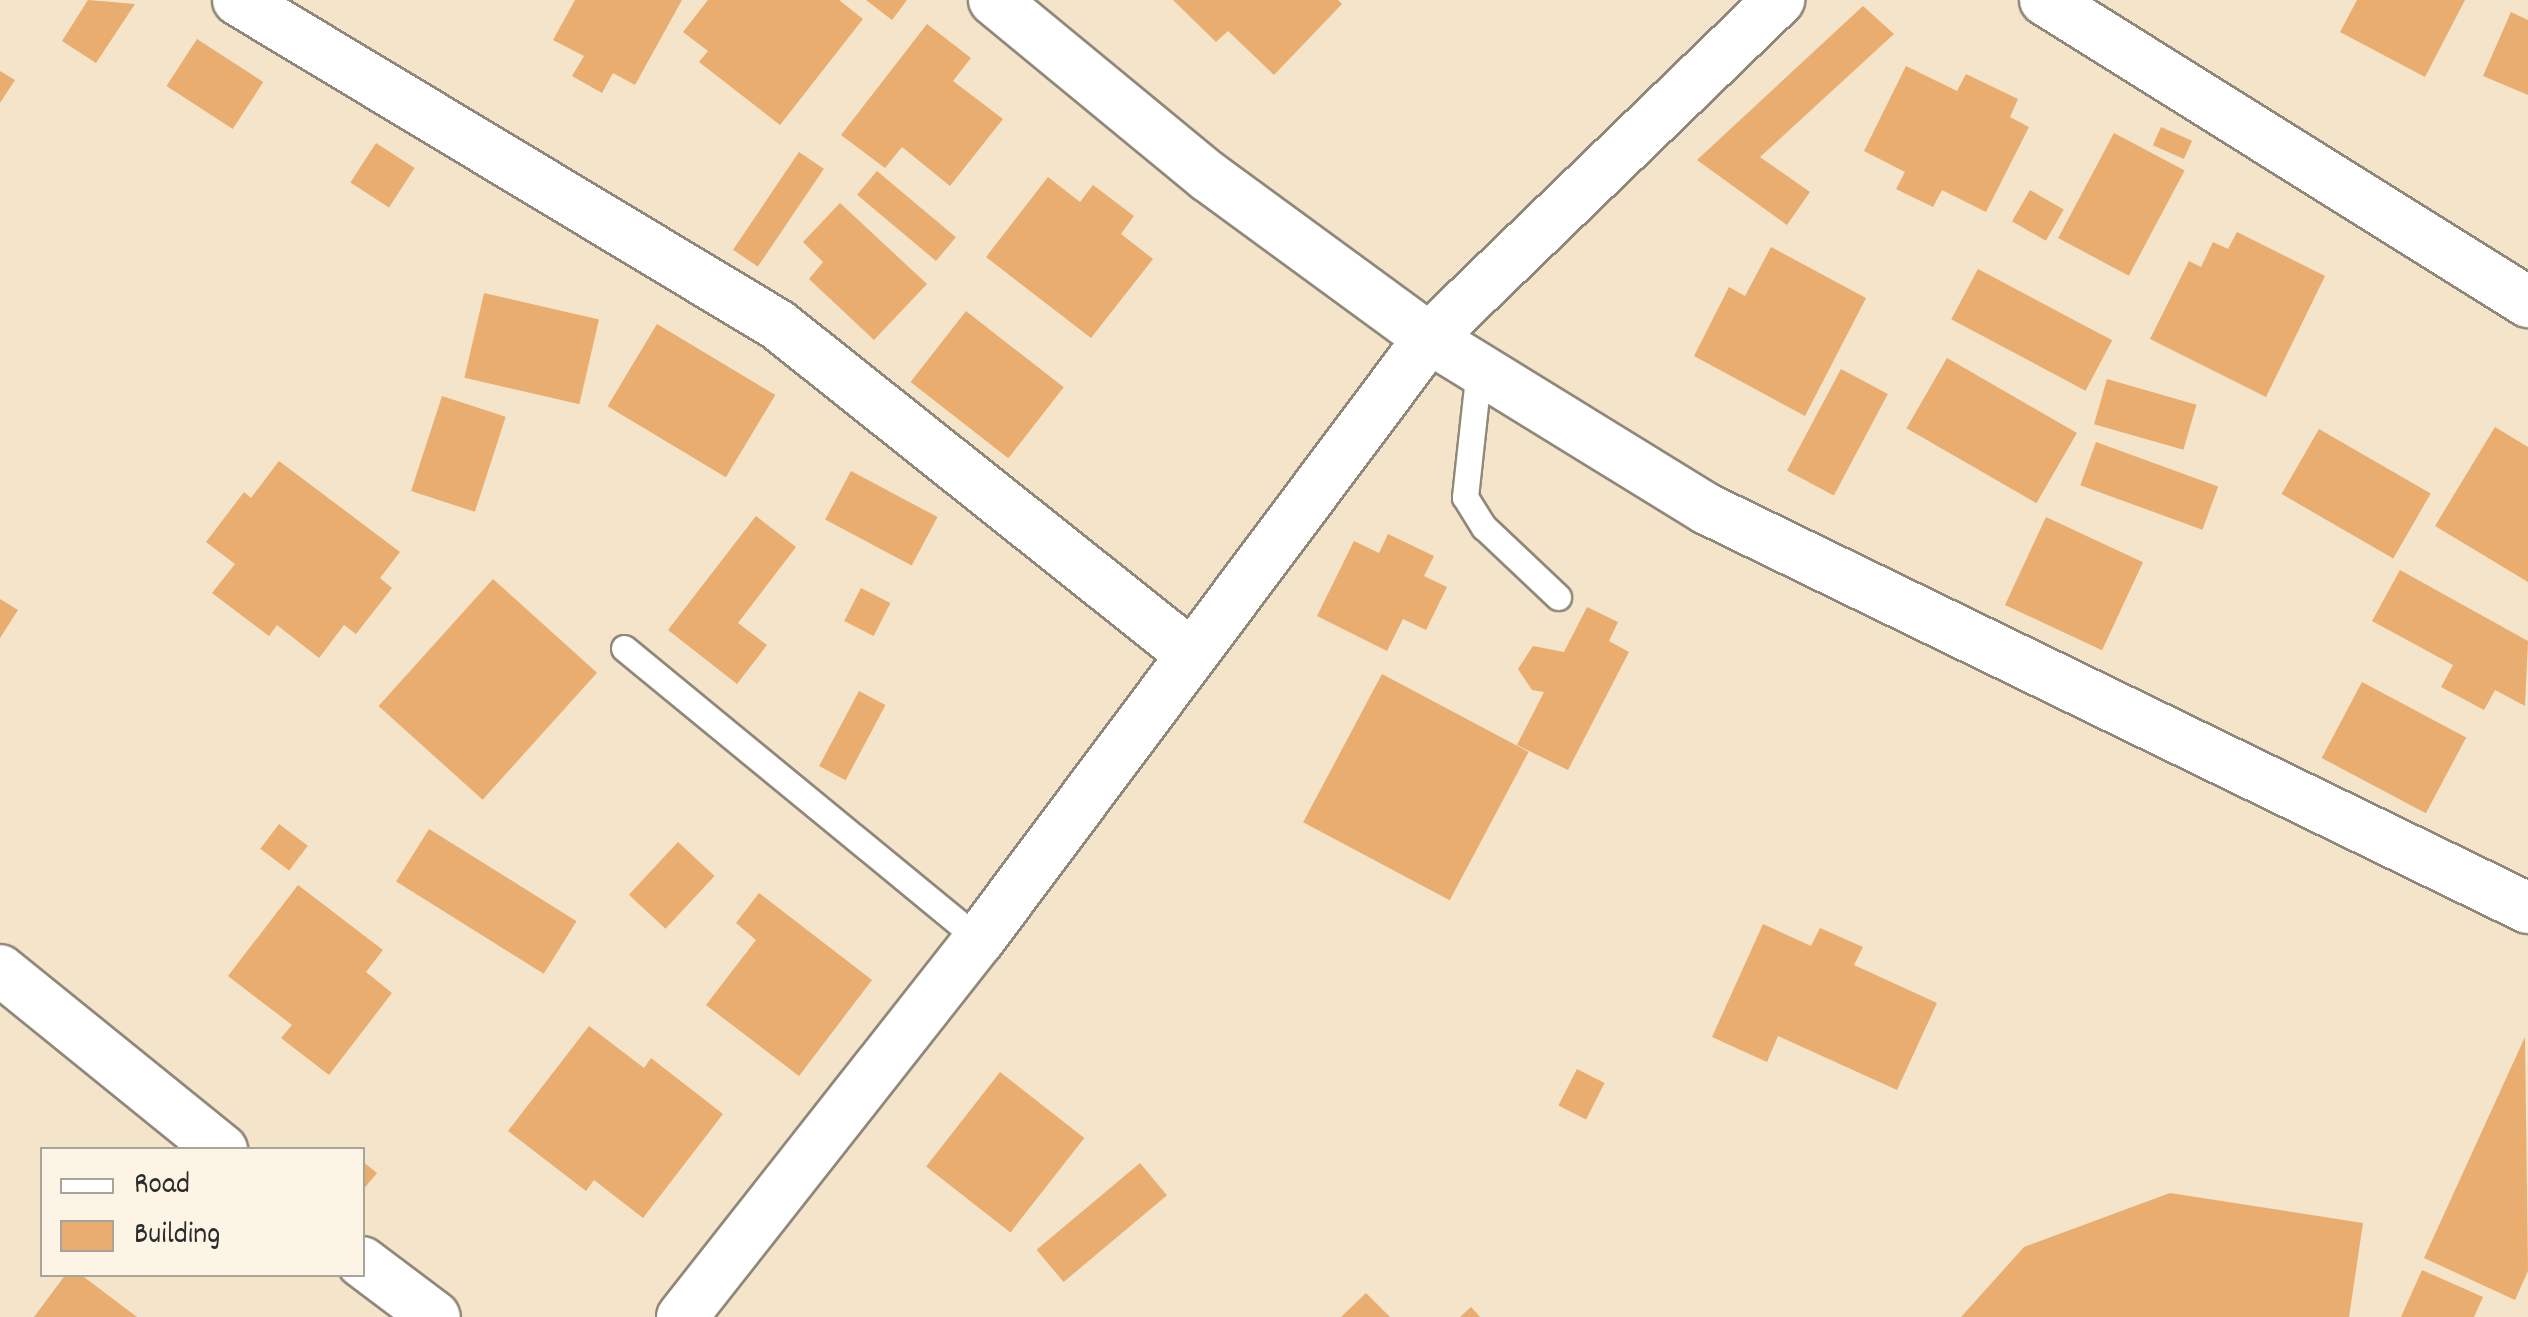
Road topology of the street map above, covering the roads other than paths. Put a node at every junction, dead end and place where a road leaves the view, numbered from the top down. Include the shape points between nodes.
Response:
1 (238, 0) edge
2 (994, 0) edge
3 (1780, 0) edge
4 (2045, 0) edge
5 (2528, 302) edge
6 (1429, 338) junction
7 (1480, 368) junction
8 (1558, 597) dead end
9 (624, 648) dead end
10 (1192, 655) junction
11 (2528, 908) edge
12 (979, 940) junction
13 (0, 970) edge
14 (218, 1147) edge
15 (682, 1317) edge

1 - 10 street via 778,325
2 - 6 street via 1209,176
3 - 6 street
4 - 5 street
6 - 7 street
6 - 10 street
7 - 8 lane via 1465,497 1484,527
7 - 11 street via 1707,509
9 - 12 lane
10 - 12 street
12 - 15 street
13 - 14 street

